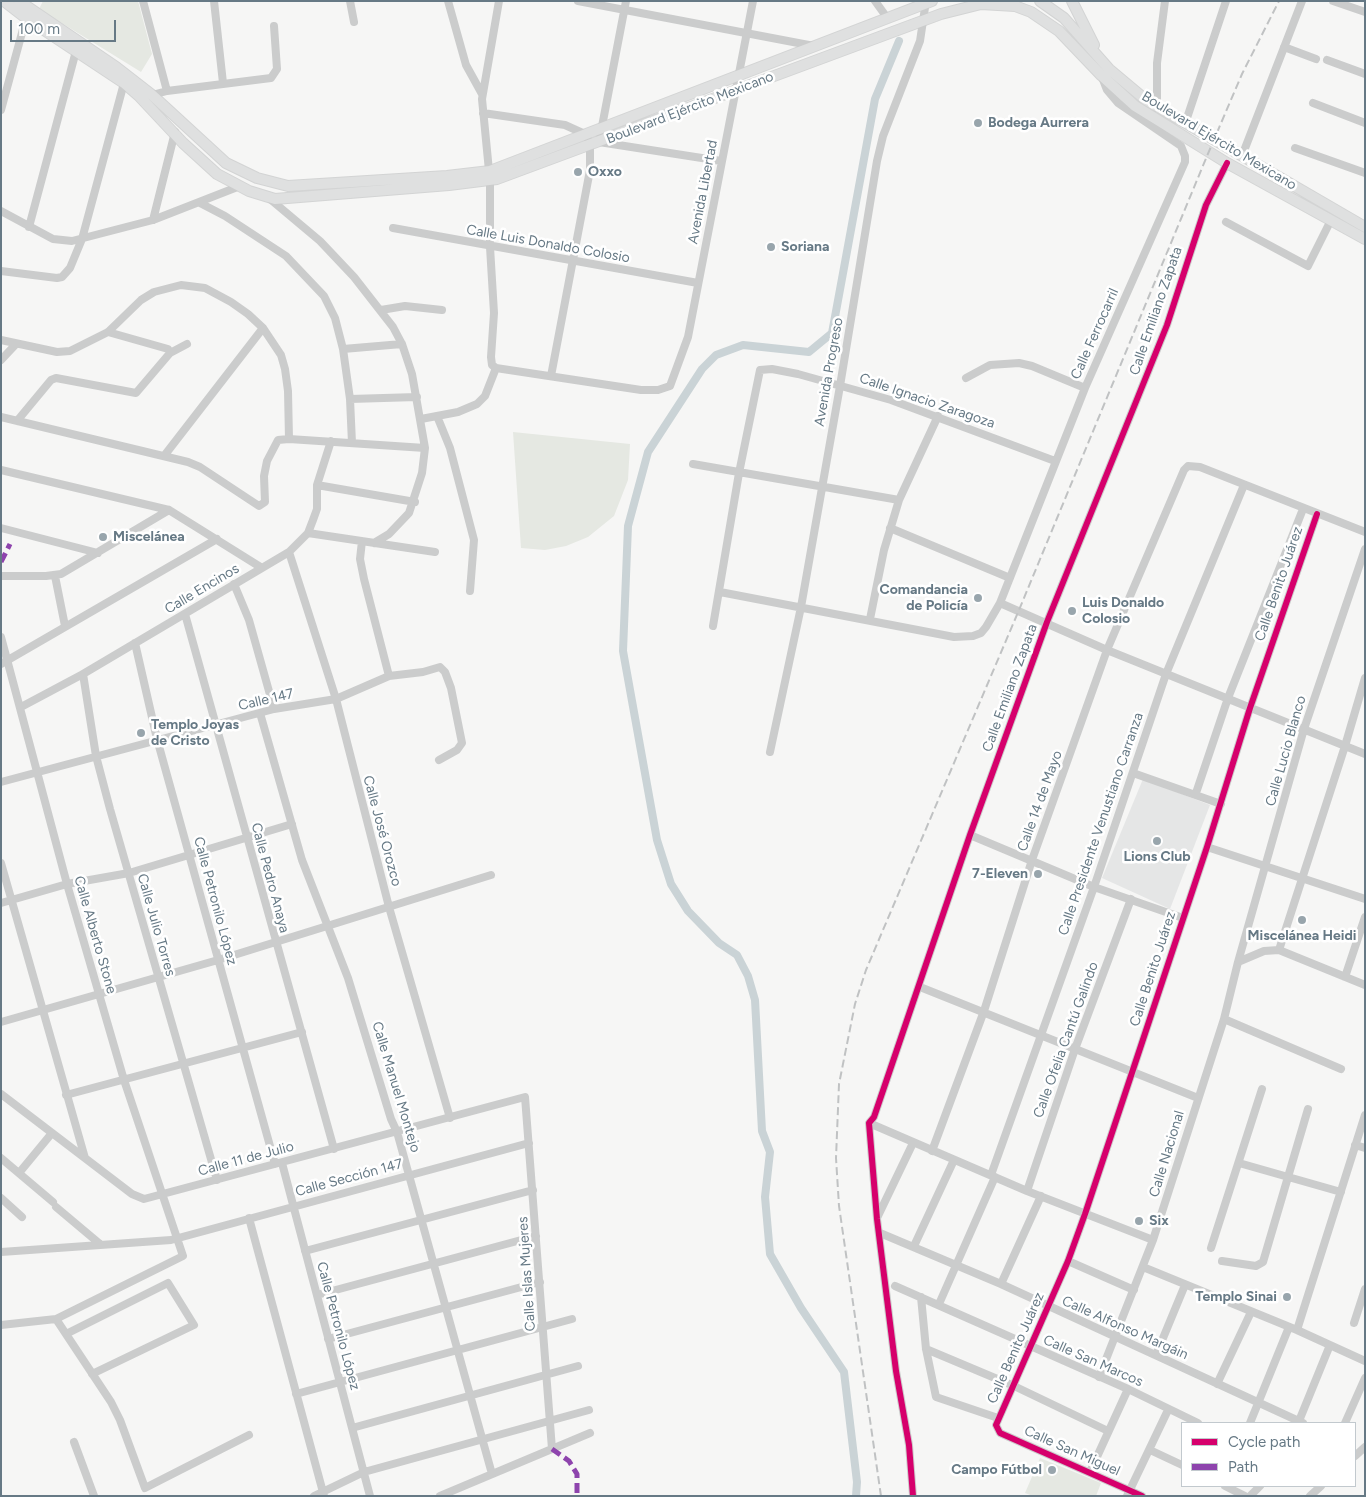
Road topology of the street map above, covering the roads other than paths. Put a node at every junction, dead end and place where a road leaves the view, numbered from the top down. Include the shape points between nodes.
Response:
1 (4, 1) edge
2 (19, 1) edge
3 (36, 1) edge
4 (143, 1) edge
5 (214, 1) edge
6 (350, 1) edge
7 (448, 1) edge
8 (499, 1) edge
9 (578, 1) edge
10 (753, 1) edge
11 (875, 1) edge
12 (880, 1) edge
13 (1040, 1) edge
14 (1072, 1) edge
15 (1165, 1) edge
16 (1226, 1) edge
17 (1302, 1) edge
18 (1336, 2) edge
19 (925, 3) edge
20 (626, 5) edge
21 (1365, 12) edge
22 (29, 15) junction
23 (888, 15) junction
24 (923, 21) junction
25 (354, 22) dead end
26 (274, 26) dead end
27 (746, 33) junction
28 (816, 47) junction
29 (1284, 47) junction
30 (76, 51) junction
31 (1316, 60) dead end
32 (1327, 60) dead end
33 (1105, 72) junction
34 (1365, 74) edge
35 (737, 77) junction
36 (124, 83) junction
37 (223, 83) junction
38 (167, 91) junction
39 (734, 91) junction
40 (482, 94) junction
41 (152, 95) junction
42 (1313, 103) dead end
43 (1157, 108) junction
44 (1, 110) edge
45 (483, 112) junction
46 (1365, 123) edge
47 (1185, 124) junction
48 (601, 129) junction
49 (175, 132) junction
50 (587, 135) junction
51 (595, 144) junction
52 (1296, 148) dead end
53 (1242, 156) junction
54 (721, 161) junction
55 (1227, 163) junction
56 (1365, 173) edge
57 (490, 176) junction
58 (240, 186) junction
59 (266, 197) junction
60 (200, 203) junction
61 (1, 211) edge
62 (153, 220) junction
63 (1331, 220) junction
64 (1226, 222) dead end
65 (29, 227) junction
66 (1365, 227) edge
67 (393, 228) dead end
68 (82, 239) junction
69 (1365, 239) edge
70 (490, 247) junction
71 (575, 261) junction
72 (1, 272) edge
73 (698, 284) junction
74 (380, 310) junction
75 (442, 310) dead end
76 (263, 328) junction
77 (108, 332) junction
78 (1, 340) edge
79 (16, 344) junction
80 (187, 344) dead end
81 (402, 344) junction
82 (344, 349) junction
83 (170, 352) junction
84 (1, 360) edge
85 (496, 368) junction
86 (551, 376) junction
87 (966, 378) dead end
88 (840, 386) junction
89 (1084, 388) junction
90 (417, 397) junction
91 (350, 399) junction
92 (437, 416) junction
93 (938, 416) junction
94 (1, 417) edge
95 (421, 419) junction
96 (17, 421) junction
97 (289, 439) junction
98 (331, 441) junction
99 (352, 443) junction
100 (425, 448) junction
101 (164, 456) junction
102 (1055, 460) junction
103 (693, 464) dead end
104 (1, 470) edge
105 (739, 472) junction
106 (317, 485) junction
107 (822, 485) junction
108 (1244, 485) junction
109 (899, 500) junction
110 (414, 502) junction
111 (1303, 509) junction
112 (169, 510) junction
113 (1317, 514) junction
114 (1, 528) edge
115 (890, 528) junction
116 (1365, 532) edge
117 (308, 533) junction
118 (217, 539) junction
119 (362, 541) junction
120 (374, 543) junction
121 (1365, 549) edge
122 (289, 552) junction
123 (434, 552) dead end
124 (98, 553) junction
125 (262, 568) junction
126 (1, 576) edge
127 (55, 576) junction
128 (1010, 578) junction
129 (234, 584) junction
130 (470, 591) dead end
131 (720, 592) junction
132 (1000, 603) junction
133 (801, 607) junction
134 (186, 614) junction
135 (870, 619) junction
136 (1047, 622) junction
137 (65, 626) junction
138 (713, 626) dead end
139 (1, 637) edge
140 (136, 644) junction
141 (1107, 650) junction
142 (5, 662) edge
143 (84, 674) junction
144 (1166, 674) junction
145 (389, 676) junction
146 (1365, 678) edge
147 (1228, 698) junction
148 (336, 699) junction
149 (22, 707) junction
150 (1250, 708) junction
151 (274, 709) junction
152 (260, 713) junction
153 (215, 724) junction
154 (1304, 729) junction
155 (157, 739) junction
156 (1345, 746) junction
157 (770, 752) dead end
158 (1365, 754) edge
159 (96, 756) junction
160 (439, 760) dead end
161 (38, 771) junction
162 (1133, 773) junction
163 (1, 782) edge
164 (1196, 793) junction
165 (1221, 804) junction
166 (292, 824) junction
167 (970, 835) junction
168 (246, 837) junction
169 (1207, 847) junction
170 (189, 854) junction
171 (1032, 860) junction
172 (1, 863) edge
173 (1266, 866) junction
174 (129, 873) junction
175 (491, 875) dead end
176 (1303, 878) junction
177 (67, 884) junction
178 (1094, 887) junction
179 (1130, 899) junction
180 (1365, 899) edge
181 (12, 900) junction
182 (1, 903) edge
183 (388, 907) junction
184 (1365, 916) edge
185 (1183, 918) junction
186 (329, 926) junction
187 (275, 942) junction
188 (1279, 950) junction
189 (218, 960) junction
190 (1238, 962) junction
191 (158, 976) junction
192 (1345, 977) junction
193 (1365, 985) edge
194 (920, 987) junction
195 (99, 993) junction
196 (43, 1010) junction
197 (984, 1011) junction
198 (1224, 1019) junction
199 (1, 1022) edge
200 (302, 1032) junction
201 (1042, 1034) junction
202 (243, 1047) junction
203 (1075, 1048) junction
204 (184, 1064) junction
205 (1342, 1069) dead end
206 (1132, 1073) junction
207 (124, 1080) junction
208 (1262, 1089) dead end
209 (1, 1094) edge
210 (66, 1095) junction
211 (526, 1097) joint
212 (1198, 1098) junction
213 (1308, 1108) dead end
214 (1365, 1115) edge
215 (450, 1118) junction
216 (869, 1123) junction
217 (397, 1132) junction
218 (52, 1133) junction
219 (529, 1143) junction
220 (913, 1143) junction
221 (1355, 1144) junction
222 (1365, 1148) edge
223 (334, 1149) junction
224 (932, 1151) junction
225 (1, 1158) edge
226 (85, 1158) junction
227 (954, 1160) junction
228 (278, 1163) junction
229 (1239, 1163) junction
230 (19, 1173) junction
231 (410, 1174) junction
232 (993, 1176) junction
233 (1288, 1176) junction
234 (217, 1180) junction
235 (533, 1190) junction
236 (1027, 1191) junction
237 (1341, 1192) junction
238 (161, 1195) junction
239 (1041, 1196) junction
240 (1, 1198) edge
241 (293, 1206) junction
242 (1085, 1214) junction
243 (22, 1217) dead end
244 (250, 1218) junction
245 (877, 1219) junction
246 (422, 1220) junction
247 (880, 1233) junction
248 (536, 1236) junction
249 (176, 1238) junction
250 (1153, 1240) junction
251 (100, 1244) junction
252 (914, 1246) junction
253 (1211, 1248) dead end
254 (305, 1251) junction
255 (1, 1252) edge
256 (1068, 1261) junction
257 (1222, 1261) dead end
258 (434, 1263) junction
259 (957, 1266) junction
260 (1143, 1268) junction
261 (540, 1282) junction
262 (1001, 1284) junction
263 (1185, 1285) junction
264 (895, 1286) dead end
265 (1365, 1289) edge
266 (1134, 1290) junction
267 (317, 1295) junction
268 (921, 1297) junction
269 (939, 1304) junction
270 (1048, 1306) junction
271 (446, 1307) junction
272 (1251, 1312) junction
273 (56, 1319) junction
274 (572, 1320) dead end
275 (1, 1324) edge
276 (1354, 1324) dead end
277 (543, 1327) junction
278 (1293, 1328) junction
279 (66, 1334) junction
280 (1115, 1337) junction
281 (328, 1339) junction
282 (1330, 1345) junction
283 (1029, 1346) junction
284 (926, 1349) junction
285 (458, 1350) junction
286 (1156, 1355) junction
287 (1365, 1361) edge
288 (578, 1366) dead end
289 (92, 1374) junction
290 (547, 1375) junction
291 (1099, 1377) junction
292 (1365, 1378) edge
293 (340, 1382) junction
294 (1218, 1384) junction
295 (1014, 1386) junction
296 (1128, 1389) junction
297 (296, 1394) junction
298 (470, 1395) junction
299 (1259, 1404) junction
300 (589, 1410) dead end
301 (1168, 1410) junction
302 (550, 1420) junction
303 (997, 1422) junction
304 (1196, 1422) edge
305 (1250, 1422) edge
306 (1301, 1422) edge
307 (1345, 1422) edge
308 (352, 1428) junction
309 (1108, 1431) junction
310 (590, 1433) dead end
311 (249, 1435) dead end
312 (482, 1439) junction
313 (74, 1442) dead end
314 (552, 1449) junction
315 (1150, 1450) junction
316 (1181, 1465) edge
317 (364, 1472) junction
318 (1090, 1472) junction
319 (492, 1474) junction
320 (1226, 1487) edge
321 (1259, 1487) edge
322 (1320, 1487) edge
323 (1128, 1493) edge
324 (323, 1494) edge
325 (94, 1496) edge
326 (314, 1496) edge
327 (370, 1496) edge
328 (440, 1496) edge
329 (913, 1496) edge
330 (1142, 1496) edge
331 (1245, 1496) edge
332 (1250, 1496) edge
333 (1310, 1496) edge

1 - 22 main road, Boulevard Ejército Mexicano
2 - 22 main road, Boulevard Ejército Mexicano
3 - 22 street
4 - 38 street
5 - 37 street
6 - 25 street
7 - 40 street via 466,65
8 - 40 street
9 - 20 street
10 - 27 street, Avenida Libertad
11 - 23 street
12 - 23 street
13 - 33 main road, Boulevard Ejército Mexicano via 1064,18
14 - 33 main road
15 - 43 street via 1157,63
16 - 47 street
17 - 29 street
18 - 21 street
19 - 23 main road, Boulevard Ejército Mexicano
19 - 24 street, Avenida Progreso
20 - 27 street
20 - 48 street
22 - 30 main road, Boulevard Ejército Mexicano
22 - 41 main road, Boulevard Ejército Mexicano via 116,67
22 - 44 street
23 - 28 main road, Boulevard Ejército Mexicano
24 - 33 main road, Boulevard Ejército Mexicano via 973,5 997,3 1023,8 1059,30
24 - 39 main road, Boulevard Ejército Mexicano
24 - 88 street, Avenida Progreso via 920,41 883,136 877,162
26 - 37 street via 275,75 265,80
27 - 28 street
27 - 35 street, Avenida Libertad
28 - 35 main road, Boulevard Ejército Mexicano
29 - 31 street
29 - 53 street
30 - 36 main road, Boulevard Ejército Mexicano
30 - 65 street
32 - 34 street
33 - 43 main road, Boulevard Ejército Mexicano
33 - 55 main road, Boulevard Ejército Mexicano via 1135,106
33 - 89 street, Calle Ferrocarril via 1112,97 1177,142 1185,156
35 - 39 street, Avenida Libertad
35 - 48 main road, Boulevard Ejército Mexicano
36 - 49 main road, Boulevard Ejército Mexicano
36 - 68 street
37 - 38 street
38 - 41 street
39 - 51 main road, Boulevard Ejército Mexicano
39 - 54 street, Avenida Libertad
40 - 45 street
41 - 57 main road, Boulevard Ejército Mexicano via 226,163 278,185
42 - 46 street
43 - 47 main road, Boulevard Ejército Mexicano
45 - 50 street via 565,125
45 - 57 street
47 - 53 main road, Boulevard Ejército Mexicano
48 - 50 main road, Boulevard Ejército Mexicano
48 - 51 street
49 - 58 main road, Boulevard Ejército Mexicano via 203,163
49 - 62 street
50 - 51 street
50 - 57 main road, Boulevard Ejército Mexicano
51 - 54 street
51 - 57 main road, Boulevard Ejército Mexicano
51 - 71 street
52 - 56 street
53 - 66 main road, Boulevard Ejército Mexicano
54 - 73 street, Avenida Libertad
55 - 63 main road, Boulevard Ejército Mexicano
55 - 136 street, Calle Emiliano Zapata via 1204,212 1167,325
57 - 59 main road, Boulevard Ejército Mexicano via 304,198
57 - 70 street
58 - 59 main road, Boulevard Ejército Mexicano
58 - 60 street
59 - 74 street via 338,259
60 - 62 street
60 - 82 street via 286,256 308,278 324,296 335,318
61 - 65 street
62 - 68 street
63 - 64 street via 1308,266
63 - 69 main road, Boulevard Ejército Mexicano
65 - 68 street via 64,242
67 - 70 street, Calle Luis Donaldo Colosio
68 - 72 street via 70,268 62,277
70 - 71 street, Calle Luis Donaldo Colosio
70 - 85 street via 494,292 491,357
71 - 73 street, Calle Luis Donaldo Colosio
71 - 86 street
73 - 86 street, Avenida Libertad via 688,337 670,386 641,390
74 - 75 street via 405,306
74 - 81 street
76 - 77 street via 219,295 205,288 181,285 154,292 141,300
76 - 97 street via 281,355 285,369
76 - 101 street
77 - 79 street via 70,351 58,352
77 - 83 street
78 - 79 street
79 - 84 street
80 - 83 street
81 - 82 street
81 - 90 street
82 - 91 street
83 - 96 street via 134,393 56,378 51,380
85 - 86 street
85 - 92 street via 485,396 477,404
87 - 89 street via 990,365 1019,363
88 - 93 street, Calle Ignacio Zaragoza
88 - 105 street, Calle Ignacio Zaragoza via 798,374 760,370
88 - 107 street, Avenida Progreso
89 - 102 street, Calle Ferrocarril
90 - 91 street
90 - 95 street
91 - 99 street
92 - 95 street
92 - 130 street via 450,448 474,540
93 - 102 street, Calle Ignacio Zaragoza
93 - 109 street
94 - 96 street
95 - 100 street
96 - 101 street
97 - 98 street
97 - 101 street via 278,440 267,462 264,476 266,497 262,506 254,504 200,467
98 - 99 street
98 - 106 street, Calle Encinos
99 - 100 street
100 - 110 street
102 - 128 street, Calle Ferrocarril
103 - 105 street
104 - 112 street
105 - 107 street
105 - 131 street
106 - 110 street
106 - 117 street, Calle Encinos via 317,509
107 - 109 street
107 - 133 street, Avenida Progreso
108 - 111 street
108 - 141 street, Calle 14 de Mayo via 1200,467 1188,466 1176,485
108 - 144 street, Calle Presidente Venustiano Carranza
109 - 115 street
110 - 120 street via 401,524
111 - 113 street
111 - 147 street, Calle Benito Juárez
112 - 118 street
112 - 124 street
113 - 116 street
113 - 150 street, Calle Benito Juárez
114 - 124 street
115 - 128 street
115 - 135 street
117 - 119 street
117 - 122 street, Calle Encinos
118 - 125 street
118 - 137 street
119 - 120 street
119 - 145 street via 360,559
120 - 123 street
121 - 154 street, Calle Lucio Blanco
122 - 125 street, Calle Encinos
122 - 148 street, Calle José Orozco
124 - 127 street
125 - 129 street, Calle Encinos
126 - 127 street
127 - 137 street
128 - 132 street, Calle Ferrocarril
129 - 134 street, Calle Encinos
129 - 151 street via 252,627
131 - 133 street
131 - 138 street
132 - 135 street, Calle Ferrocarril via 981,633 966,637
132 - 136 street
133 - 135 street
133 - 157 street, Avenida Progreso
134 - 140 street, Calle Encinos
134 - 153 street, Calle Pedro Anaya
136 - 141 street
136 - 167 street, Calle Emiliano Zapata
137 - 142 street
139 - 142 street, Calle Alberto Stone
140 - 143 street, Calle Encinos
140 - 155 street, Calle Petronilo López
141 - 144 street
141 - 171 street, Calle 14 de Mayo
142 - 149 street, Calle Alberto Stone
143 - 149 street, Calle Encinos
143 - 159 street, Calle Julio Torres
144 - 147 street
144 - 162 street, Calle Presidente Venustiano Carranza
145 - 148 street, Calle 147
145 - 160 street, Calle 147 via 440,667 445,672 462,743 457,750
146 - 156 street
147 - 150 street
147 - 164 street, Calle Benito Juárez
148 - 151 street, Calle 147
148 - 183 street, Calle José Orozco
149 - 161 street, Calle Alberto Stone
150 - 154 street
150 - 165 street, Calle Benito Juárez
151 - 152 street, Calle 147
152 - 153 street, Calle 147
152 - 166 street, Calle Manuel Montejo
153 - 155 street, Calle 147
153 - 168 street, Calle Pedro Anaya
154 - 156 street
154 - 173 street, Calle Lucio Blanco
155 - 159 street, Calle 147
155 - 170 street, Calle Petronilo López
156 - 158 street
156 - 176 street
159 - 161 street, Calle 147
159 - 174 street, Calle Julio Torres
161 - 163 street, Calle 147
161 - 177 street, Calle Alberto Stone
162 - 164 street
162 - 178 street, Calle Presidente Venustiano Carranza
164 - 165 street
165 - 169 street, Calle Benito Juárez
166 - 168 street
166 - 186 street, Calle Manuel Montejo via 302,860
167 - 171 street
167 - 194 street, Calle Emiliano Zapata
168 - 170 street
168 - 187 street, Calle Pedro Anaya
169 - 173 street
169 - 185 street, Calle Benito Juárez
170 - 174 street
170 - 189 street, Calle Petronilo López
171 - 178 street
171 - 197 street, Calle 14 de Mayo
172 - 181 street
173 - 176 street
173 - 190 street, Calle Lucio Blanco
174 - 177 street
174 - 191 street, Calle Julio Torres
175 - 183 street
176 - 180 street
176 - 188 street
177 - 181 street
177 - 195 street, Calle Alberto Stone
178 - 179 street
178 - 201 street, Calle Presidente Venustiano Carranza
179 - 185 street
179 - 203 street, Calle Ofelia Cantú Galindo
181 - 182 street
181 - 196 street
183 - 186 street
183 - 215 street, Calle José Orozco
184 - 192 street
185 - 206 street, Calle Benito Juárez
186 - 187 street
186 - 217 street, Calle Manuel Montejo
187 - 189 street
187 - 200 street, Calle Pedro Anaya
188 - 190 street via 1264,951
188 - 192 street
189 - 191 street
189 - 202 street, Calle Petronilo López
190 - 198 street, Calle Nacional
191 - 195 street
191 - 204 street, Calle Julio Torres
192 - 193 street
194 - 197 street
194 - 216 street, Calle Emiliano Zapata via 874,1117
195 - 196 street
195 - 207 street, Calle Alberto Stone
196 - 199 street
196 - 210 street
197 - 201 street
197 - 224 street, Calle 14 de Mayo
198 - 205 street
198 - 212 street, Calle Nacional
200 - 202 street
200 - 223 street, Calle Pedro Anaya
201 - 203 street
201 - 232 street, Calle Presidente Venustiano Carranza
202 - 204 street
202 - 228 street, Calle Petronilo López
203 - 206 street
203 - 236 street, Calle Ofelia Cantú Galindo
204 - 207 street
204 - 234 street, Calle Julio Torres
206 - 212 street
206 - 242 street, Calle Benito Juárez
207 - 210 street
207 - 238 street, Calle Alberto Stone
208 - 229 street
209 - 218 street, Calle 11 de Julio
210 - 226 street
211 - 215 street, Calle 11 de Julio
211 - 219 street, Calle Islas Mujeres
212 - 250 street, Calle Nacional
213 - 233 street
214 - 221 street
215 - 217 street, Calle 11 de Julio
216 - 220 street
216 - 245 street, Calle Emiliano Zapata
217 - 223 street, Calle 11 de Julio
217 - 231 street, Calle Manuel Montejo
218 - 226 street, Calle 11 de Julio
218 - 230 street
219 - 231 street, Calle Sección 147
219 - 235 street, Calle Islas Mujeres
220 - 224 street
220 - 245 street
221 - 222 street
221 - 237 street
223 - 228 street, Calle 11 de Julio
224 - 227 street
225 - 230 street
226 - 238 street, Calle 11 de Julio via 139,1198
227 - 232 street
227 - 252 street
228 - 234 street, Calle 11 de Julio
228 - 241 street, Calle Petronilo López
229 - 233 street
229 - 253 street
230 - 251 street
231 - 241 street, Calle Sección 147
231 - 246 street, Calle Manuel Montejo
232 - 236 street
232 - 259 street, Calle Presidente Venustiano Carranza
233 - 237 street
233 - 257 street via 1261,1264
234 - 238 street, Calle 11 de Julio
235 - 246 street
235 - 248 street, Calle Islas Mujeres
236 - 239 street
237 - 278 street
238 - 249 street, Calle Alberto Stone
239 - 242 street
239 - 262 street
240 - 243 street
241 - 244 street, Calle Sección 147
241 - 254 street, Calle Petronilo López
242 - 250 street
242 - 256 street, Calle Benito Juárez
244 - 249 street, Calle Sección 147
244 - 297 street
245 - 247 street, Calle Emiliano Zapata
246 - 254 street
246 - 258 street, Calle Manuel Montejo
247 - 252 street, Calle Alfonso Margáin
247 - 329 street, Calle Emiliano Zapata via 896,1371 910,1445
248 - 258 street
248 - 261 street, Calle Islas Mujeres
249 - 251 street, Calle Sección 147
249 - 273 street, Calle Alberto Stone via 183,1256 180,1259
250 - 260 street, Calle Nacional
251 - 255 street, Calle Sección 147
252 - 259 street, Calle Alfonso Margáin
254 - 267 street, Calle Petronilo López
256 - 266 street
256 - 270 street, Calle Benito Juárez
258 - 267 street
258 - 271 street, Calle Manuel Montejo
259 - 262 street, Calle Alfonso Margáin
259 - 269 street, Calle Presidente Venustiano Carranza
260 - 263 street
260 - 266 street, Calle Nacional
261 - 271 street
261 - 277 street, Calle Islas Mujeres
262 - 270 street, Calle Alfonso Margáin
263 - 272 street
263 - 286 street
264 - 268 street, Calle San Marcos
265 - 276 street
266 - 280 street, Calle Nacional
267 - 281 street, Calle Petronilo López
268 - 269 street, Calle San Marcos
268 - 284 street
269 - 283 street, Calle San Marcos
270 - 280 street, Calle Alfonso Margáin
270 - 283 street, Calle Benito Juárez
271 - 281 street
271 - 285 street, Calle Manuel Montejo
272 - 278 street
272 - 294 street
273 - 275 street
273 - 279 street
274 - 277 street
277 - 285 street
277 - 290 street, Calle Islas Mujeres
278 - 282 street
278 - 299 street
279 - 289 street
279 - 289 street via 168,1283 194,1325
280 - 286 street, Calle Alfonso Margáin
280 - 291 street, Calle Nacional
281 - 293 street, Calle Petronilo López
282 - 287 street
282 - 306 street
283 - 291 street, Calle San Marcos
283 - 295 street, Calle Benito Juárez
284 - 295 street
284 - 303 street via 937,1399
285 - 293 street
285 - 298 street, Calle Manuel Montejo
286 - 294 street, Calle Alfonso Margáin
288 - 290 street
289 - 311 street via 120,1420 144,1488
290 - 298 street
290 - 302 street, Calle Islas Mujeres
291 - 296 street, Calle San Marcos
292 - 307 street
293 - 297 street
293 - 308 street, Calle Petronilo López
294 - 299 street, Calle Alfonso Margáin
295 - 303 street, Calle Benito Juárez
295 - 309 street
296 - 301 street, Calle San Marcos
296 - 309 street
297 - 324 street
298 - 308 street
298 - 312 street, Calle Manuel Montejo
299 - 305 street
299 - 306 street, Calle Alfonso Margáin
300 - 302 street
301 - 304 street, Calle San Marcos
301 - 315 street
302 - 312 street
302 - 314 street, Calle Islas Mujeres
303 - 318 street, Calle San Miguel via 1000,1433
308 - 317 street, Calle Petronilo López
309 - 318 street
310 - 314 street
312 - 317 street
312 - 319 street, Calle Manuel Montejo
313 - 325 street
314 - 319 street
315 - 316 street
315 - 323 street
317 - 324 street
317 - 327 street, Calle Petronilo López
318 - 323 street, Calle San Miguel
319 - 328 street
320 - 331 street
321 - 332 street
322 - 333 street
323 - 330 street, Calle San Miguel
324 - 326 street

